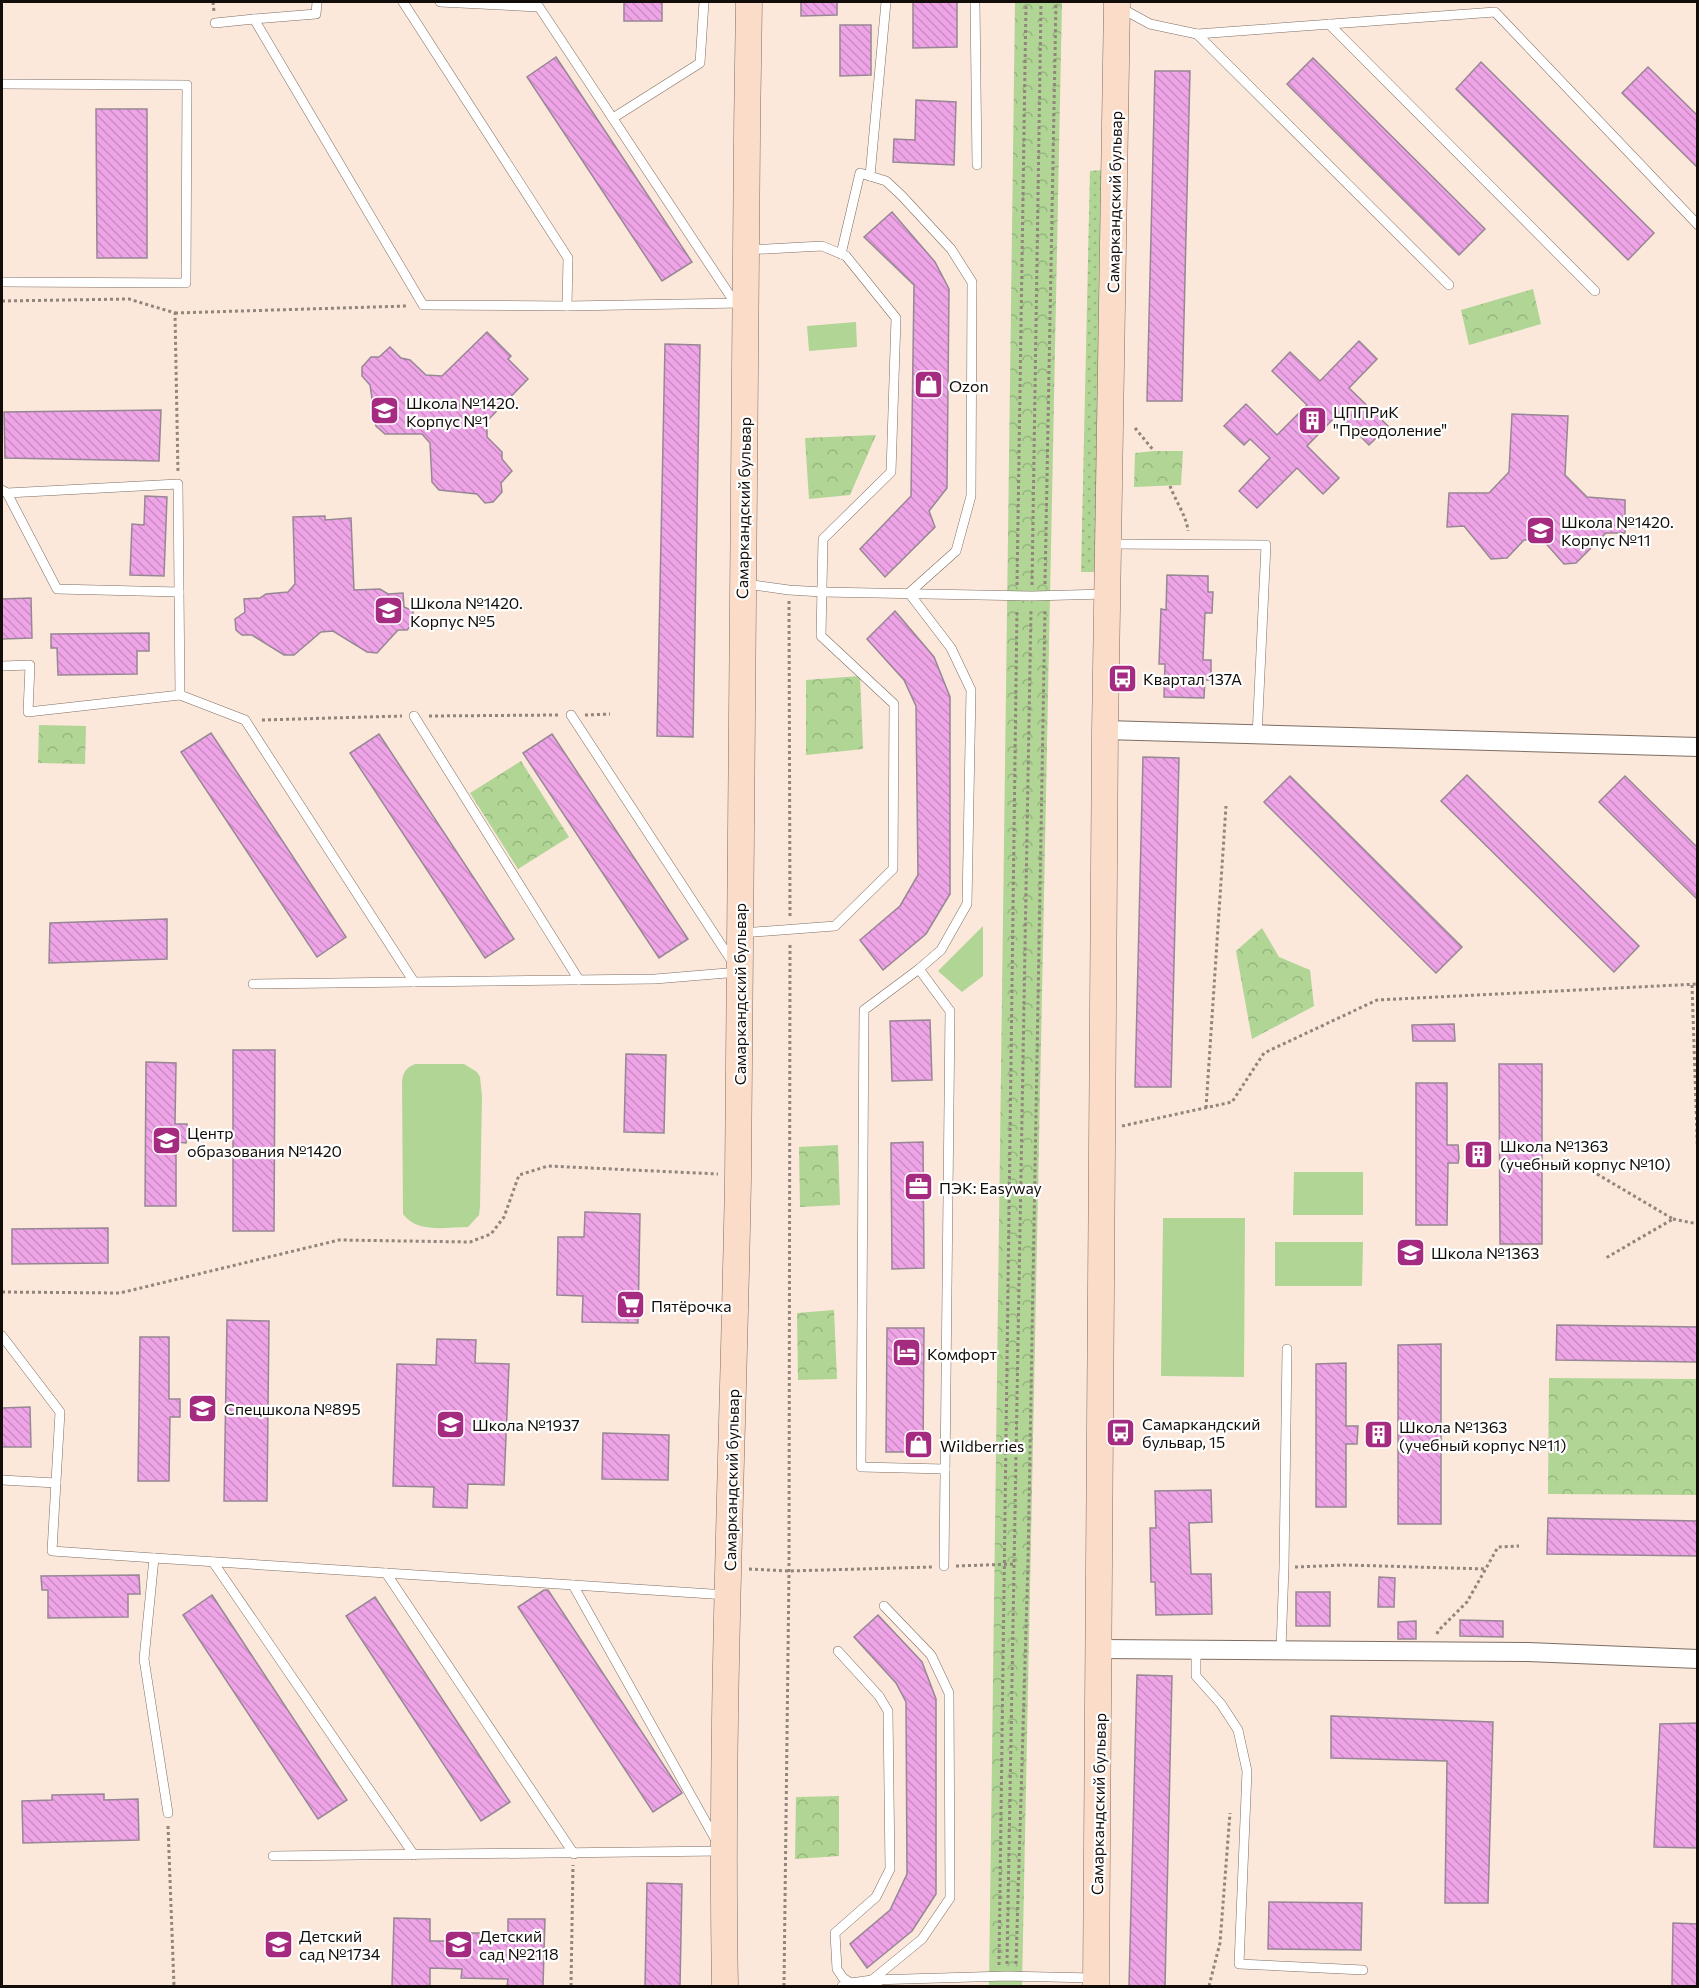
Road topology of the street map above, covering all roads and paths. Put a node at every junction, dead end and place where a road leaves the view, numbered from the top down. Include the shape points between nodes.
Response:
1 (316, 2) edge
2 (403, 2) edge
3 (440, 2) edge
4 (704, 2) edge
5 (750, 2) edge
6 (886, 2) edge
7 (975, 2) edge
8 (1026, 2) edge
9 (1041, 2) edge
10 (1056, 2) edge
11 (1117, 4) edge
12 (254, 19) junction
13 (215, 23) dead end
14 (1329, 24) junction
15 (1197, 34) junction
16 (2, 84) edge
17 (613, 118) junction
18 (977, 165) dead end
19 (870, 176) junction
20 (1698, 225) edge
21 (744, 250) junction
22 (842, 254) junction
23 (2, 282) edge
24 (1449, 285) dead end
25 (1595, 291) dead end
26 (2, 301) edge
27 (740, 303) junction
28 (423, 305) junction
29 (567, 306) junction
30 (175, 313) junction
31 (1135, 428) dead end
32 (1154, 451) dead end
33 (178, 484) junction
34 (1170, 486) dead end
35 (4, 491) edge
36 (1188, 537) dead end
37 (1109, 544) junction
38 (742, 584) junction
39 (789, 590) junction
40 (179, 592) junction
41 (822, 592) junction
42 (909, 593) junction
43 (1109, 594) junction
44 (1017, 595) junction
45 (1045, 595) junction
46 (1032, 596) junction
47 (2, 666) edge
48 (180, 694) junction
49 (571, 715) dead end
50 (414, 716) dead end
51 (1106, 730) junction
52 (1257, 736) junction
53 (1698, 747) edge
54 (1226, 806) dead end
55 (790, 930) junction
56 (740, 933) junction
57 (920, 969) junction
58 (739, 972) junction
59 (579, 980) junction
60 (414, 982) junction
61 (254, 984) dead end
62 (1698, 984) edge
63 (1692, 985) junction
64 (1206, 1108) junction
65 (1103, 1130) junction
66 (1698, 1165) edge
67 (1597, 1174) dead end
68 (738, 1175) junction
69 (1673, 1219) junction
70 (1698, 1224) edge
71 (1604, 1259) dead end
72 (2, 1292) edge
73 (2, 1336) edge
74 (1287, 1349) dead end
75 (945, 1469) junction
76 (2, 1480) edge
77 (56, 1484) junction
78 (1519, 1546) dead end
79 (154, 1558) junction
80 (213, 1562) junction
81 (1005, 1564) junction
82 (1014, 1564) junction
83 (944, 1566) junction
84 (730, 1567) junction
85 (1284, 1567) junction
86 (1486, 1569) junction
87 (789, 1571) junction
88 (386, 1573) junction
89 (573, 1585) junction
90 (729, 1595) junction
91 (884, 1606) dead end
92 (1099, 1648) junction
93 (1196, 1649) junction
94 (1281, 1649) junction
95 (838, 1651) dead end
96 (1435, 1651) junction
97 (1698, 1659) edge
98 (1230, 1809) dead end
99 (168, 1813) joint
100 (722, 1851) junction
101 (574, 1854) junction
102 (414, 1855) junction
103 (273, 1856) dead end
104 (1363, 1970) dead end
105 (1007, 1976) junction
106 (1096, 1982) edge
107 (875, 1983) edge
108 (847, 1985) edge
109 (174, 1986) edge
110 (571, 1986) edge
111 (724, 1986) edge
112 (784, 1986) edge
113 (1209, 1986) edge

1 - 12 lane via 316,14
2 - 29 lane via 568,258
3 - 17 lane via 539,8
4 - 17 lane via 700,63
5 - 21 street, Самаркандский бульвар
6 - 19 lane
7 - 18 lane
8 - 44 path
9 - 46 path
10 - 45 path
11 - 15 lane via 1150,24
11 - 37 street, Самаркандский бульвар
12 - 13 lane
12 - 28 lane
14 - 15 lane
14 - 20 lane via 1495,12
14 - 25 lane
15 - 24 lane
16 - 23 lane via 187,85 187,96 186,283
17 - 27 lane
19 - 22 lane via 860,173
19 - 42 lane via 886,181 902,196 951,249 972,282 971,496 956,551
21 - 22 lane via 822,246
21 - 27 street, Самаркандский бульвар
22 - 41 lane via 896,318 891,472 823,539
26 - 30 path via 129,299
27 - 29 lane
27 - 38 street, Самаркандский бульвар
28 - 29 lane
28 - 30 path
30 - 33 path
31 - 32 path
33 - 35 lane
33 - 40 lane
34 - 36 path via 1187,521
35 - 40 lane via 57,589
37 - 43 street, Самаркандский бульвар
37 - 52 lane via 1266,545
38 - 39 lane
38 - 56 street, Самаркандский бульвар
39 - 41 lane
39 - 55 path
40 - 48 lane
41 - 42 lane
41 - 55 lane via 821,636 894,704 893,869 835,926
42 - 44 lane
42 - 57 lane via 951,648 970,690 967,904 941,950
43 - 45 lane
43 - 51 street, Самаркандский бульвар
44 - 46 lane
44 - 81 path
45 - 46 lane
45 - 105 path via 1028,1563
46 - 82 path
47 - 48 lane via 30,665 28,712
48 - 60 lane via 245,720
49 - 58 lane
50 - 59 lane
51 - 52 street
51 - 65 street, Самаркандский бульвар
52 - 53 street
54 - 64 path
55 - 56 lane
55 - 87 path
56 - 58 street, Самаркандский бульвар
57 - 75 lane via 950,1011
57 - 75 lane via 864,1010 861,1467
58 - 59 lane
58 - 68 street, Самаркандский бульвар
59 - 60 lane
60 - 61 lane
62 - 63 path
63 - 64 path via 1377,1000 1264,1053 1232,1102
63 - 66 path
64 - 65 path
65 - 92 street, Самаркандский бульвар
67 - 69 path
68 - 72 path via 548,1166 519,1175 504,1217 491,1234 470,1242 339,1240 120,1293
68 - 84 street, Самаркандский бульвар
69 - 70 path
69 - 71 path
73 - 77 lane via 60,1412
74 - 85 lane
75 - 83 lane
76 - 77 lane
77 - 79 lane via 52,1551
78 - 86 path via 1498,1547
79 - 80 lane
79 - 99 lane via 144,1659
80 - 88 lane
80 - 102 lane
81 - 82 path
81 - 83 path
81 - 105 path
82 - 105 path
83 - 87 path
84 - 87 path
84 - 90 street, Самаркандский бульвар
85 - 86 path
85 - 94 lane
86 - 96 path via 1467,1602 1438,1631
87 - 112 path
88 - 89 lane
88 - 101 lane
89 - 90 lane
89 - 100 lane
90 - 100 street, Самаркандский бульвар
91 - 107 lane via 931,1655 949,1694 950,1898 922,1939
92 - 93 street
92 - 106 street, Самаркандский бульвар
93 - 94 street
93 - 104 lane via 1196,1676 1238,1730 1247,1771 1239,1964
94 - 96 street
95 - 108 lane via 879,1695 888,1711 890,1869 876,1897 835,1933 837,1969
96 - 97 street
98 - 113 path via 1220,1943
99 - 109 path
100 - 101 lane
100 - 111 street, Самаркандский бульвар
101 - 102 lane
101 - 110 path
102 - 103 lane
105 - 106 lane
105 - 107 lane
107 - 108 lane

